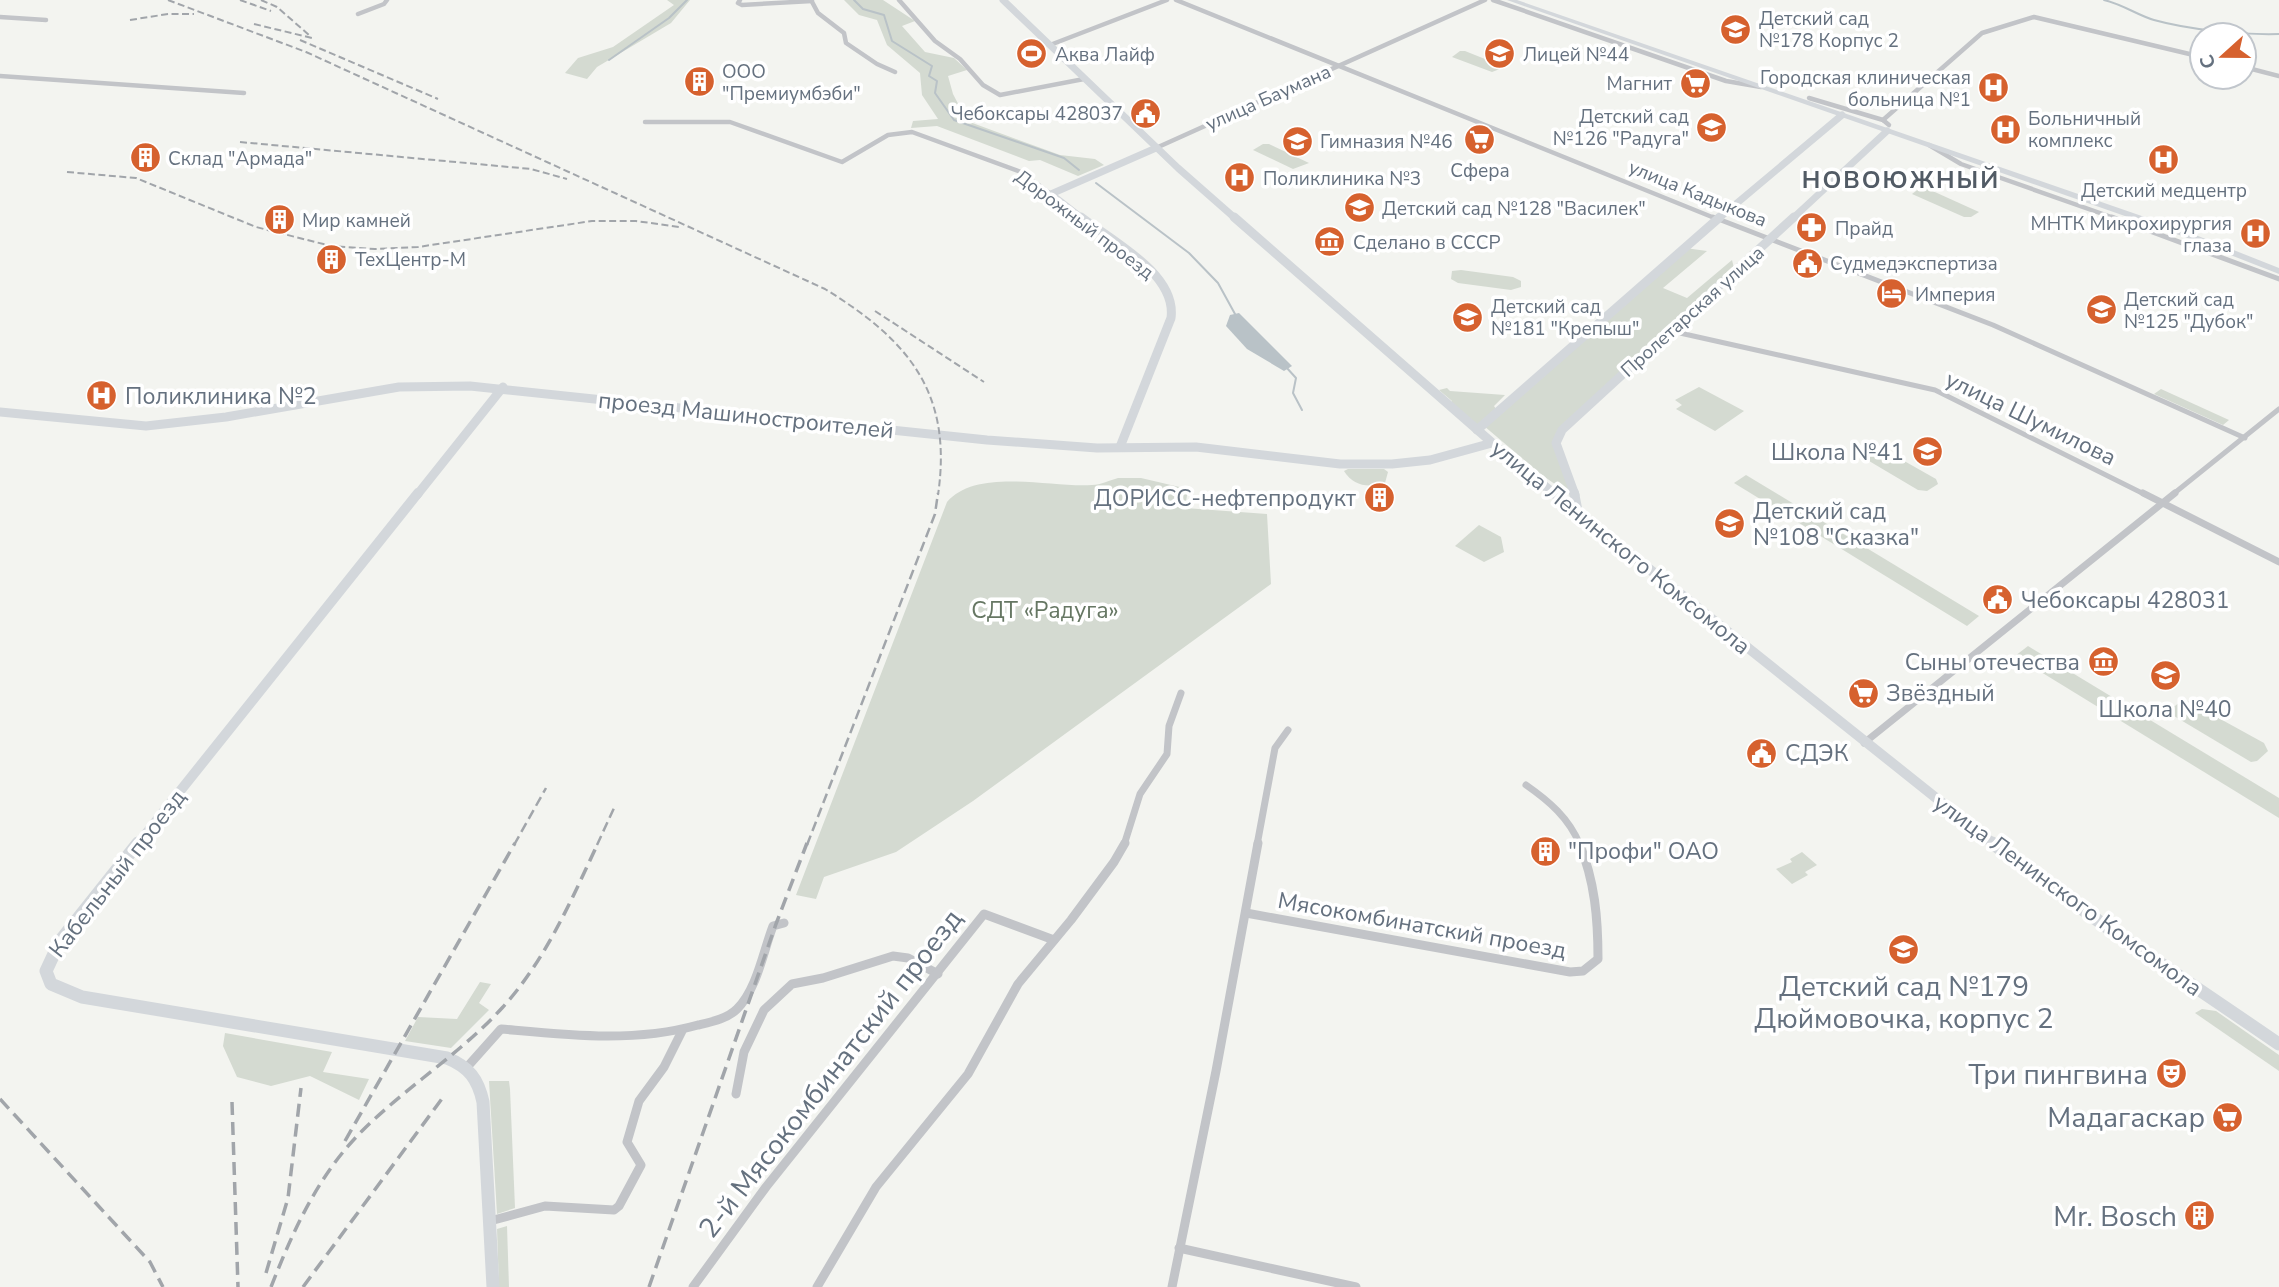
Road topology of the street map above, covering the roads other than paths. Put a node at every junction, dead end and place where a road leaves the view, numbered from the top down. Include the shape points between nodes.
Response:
1 (387, 0) edge
2 (740, 0) edge
3 (811, 0) edge
4 (899, 0) edge
5 (1003, 0) edge
6 (1167, 0) edge
7 (1176, 0) edge
8 (1485, 0) edge
9 (1493, 0) edge
10 (1510, 0) edge
11 (1525, 0) edge
12 (358, 13) dead end
13 (0, 18) edge
14 (46, 20) dead end
15 (1050, 45) junction
16 (2188, 54) edge
17 (1339, 66) junction
18 (2258, 71) edge
19 (895, 72) dead end
20 (1708, 72) junction
21 (0, 76) edge
22 (2279, 76) edge
23 (1084, 79) junction
24 (244, 93) dead end
25 (1809, 98) junction
26 (1847, 114) junction
27 (645, 122) dead end
28 (1886, 125) junction
29 (1929, 145) junction
30 (1156, 148) junction
31 (1951, 150) junction
32 (1051, 194) junction
33 (2130, 212) junction
34 (1718, 219) junction
35 (1771, 239) junction
36 (2279, 263) edge
37 (2279, 271) edge
38 (2279, 279) edge
39 (1671, 331) junction
40 (502, 387) junction
41 (0, 409) edge
42 (2279, 410) edge
43 (1477, 430) junction
44 (2245, 438) junction
45 (1490, 441) junction
46 (1121, 445) junction
47 (2164, 503) junction
48 (1578, 513) junction
49 (2279, 562) edge
50 (1181, 693) dead end
51 (1288, 730) dead end
52 (1864, 743) junction
53 (1526, 785) dead end
54 (1245, 912) junction
55 (784, 923) dead end
56 (1054, 940) junction
57 (937, 974) junction
58 (682, 1031) junction
59 (2279, 1044) edge
60 (468, 1066) junction
61 (736, 1094) dead end
62 (490, 1221) junction
63 (1179, 1248) junction
64 (493, 1287) edge
65 (693, 1287) edge
66 (817, 1287) edge
67 (1172, 1287) edge
68 (1356, 1287) edge

1 - 12 street
2 - 3 street via 743,5
3 - 19 street via 818,13 844,33 846,43
4 - 23 street via 935,41 1000,95
5 - 15 street, улица Ленинского Комсомола
6 - 15 street
7 - 17 street, улица Кадыкова
8 - 17 street, улица Баумана
9 - 20 street
10 - 20 main road
11 - 25 main road
13 - 14 street
15 - 23 street, улица Ленинского Комсомола
16 - 28 street, Пролетарская улица via 2034,17 1982,33
17 - 30 street, улица Баумана
17 - 34 street, улица Кадыкова
18 - 22 street
20 - 26 main road
21 - 24 street
23 - 30 street, улица Ленинского Комсомола
25 - 26 main road
25 - 28 street
26 - 28 main road
26 - 34 street
27 - 32 street, Дорожный проезд via 730,122 842,162 888,135 912,132 1021,172
28 - 29 main road
28 - 31 main road
28 - 35 street, Пролетарская улица
29 - 31 main road
29 - 38 street via 1961,163
30 - 32 street, улица Баумана
30 - 43 street, улица Ленинского Комсомола
31 - 33 main road
32 - 46 street, Дорожный проезд via 1153,272 1172,299 1171,318
33 - 36 main road
33 - 37 main road
34 - 35 street, улица Кадыкова
34 - 43 street
35 - 39 street, Пролетарская улица
35 - 44 street, улица Кадыкова via 2027,339
39 - 47 street, улица Шумилова via 1935,390
39 - 48 street, Пролетарская улица via 1558,437 1558,452
40 - 41 street, проезд Машиностроителей via 388,386 151,422
40 - 46 street, проезд Машиностроителей via 987,440
40 - 60 street, Кабельный проезд via 60,941 45,974 54,989 82,997 447,1058
42 - 44 street
43 - 45 street, улица Ленинского Комсомола
44 - 47 street
45 - 46 street, проезд Машиностроителей via 1428,458 1340,464 1196,447
45 - 48 street, улица Ленинского Комсомола
47 - 49 street, улица Шумилова
47 - 52 street
48 - 52 street, улица Ленинского Комсомола
50 - 56 street via 1168,726 1167,754 1140,794 1128,837
51 - 54 street, Мясокомбинатский проезд via 1275,748
52 - 59 street, улица Ленинского Комсомола via 2035,876
53 - 54 street, Мясокомбинатский проезд via 1563,814 1591,869 1598,959 1583,971
54 - 63 street, Мясокомбинатский проезд
55 - 58 street via 773,926 750,989 737,1009
56 - 57 street, 2-й Мясокомбинатский проезд via 984,914
56 - 66 street via 1018,984 968,1074 876,1187
57 - 61 street via 908,958 893,956 792,984 764,1010 744,1052
57 - 65 street, 2-й Мясокомбинатский проезд via 766,1187
58 - 60 street via 603,1038 501,1029
58 - 62 street via 664,1067 639,1101 627,1142 641,1166 619,1206 608,1211 545,1206
60 - 62 street via 484,1102
62 - 64 street
63 - 67 street, Мясокомбинатский проезд
63 - 68 street

